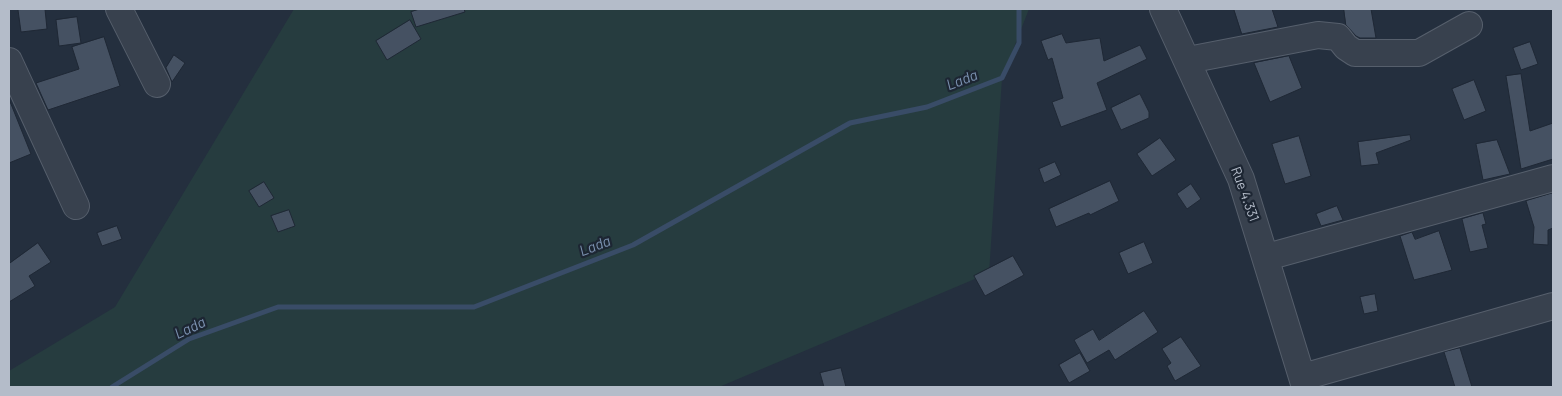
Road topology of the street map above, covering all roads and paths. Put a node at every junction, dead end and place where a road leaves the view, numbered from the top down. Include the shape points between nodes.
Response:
1 (119, 9) edge
2 (1163, 9) edge
3 (1469, 25) dead end
4 (1188, 60) junction
5 (9, 61) edge
6 (156, 84) dead end
7 (1553, 178) edge
8 (76, 206) dead end
9 (1267, 257) junction
10 (1553, 306) edge
11 (1304, 382) edge

1 - 6 street
2 - 4 street, Rue 4.331
3 - 4 street via 1419,53 1355,53 1338,36 1318,35
4 - 9 street, Rue 4.331 via 1241,179
5 - 8 street
7 - 9 street
9 - 11 street, Rue 4.331
10 - 11 street

